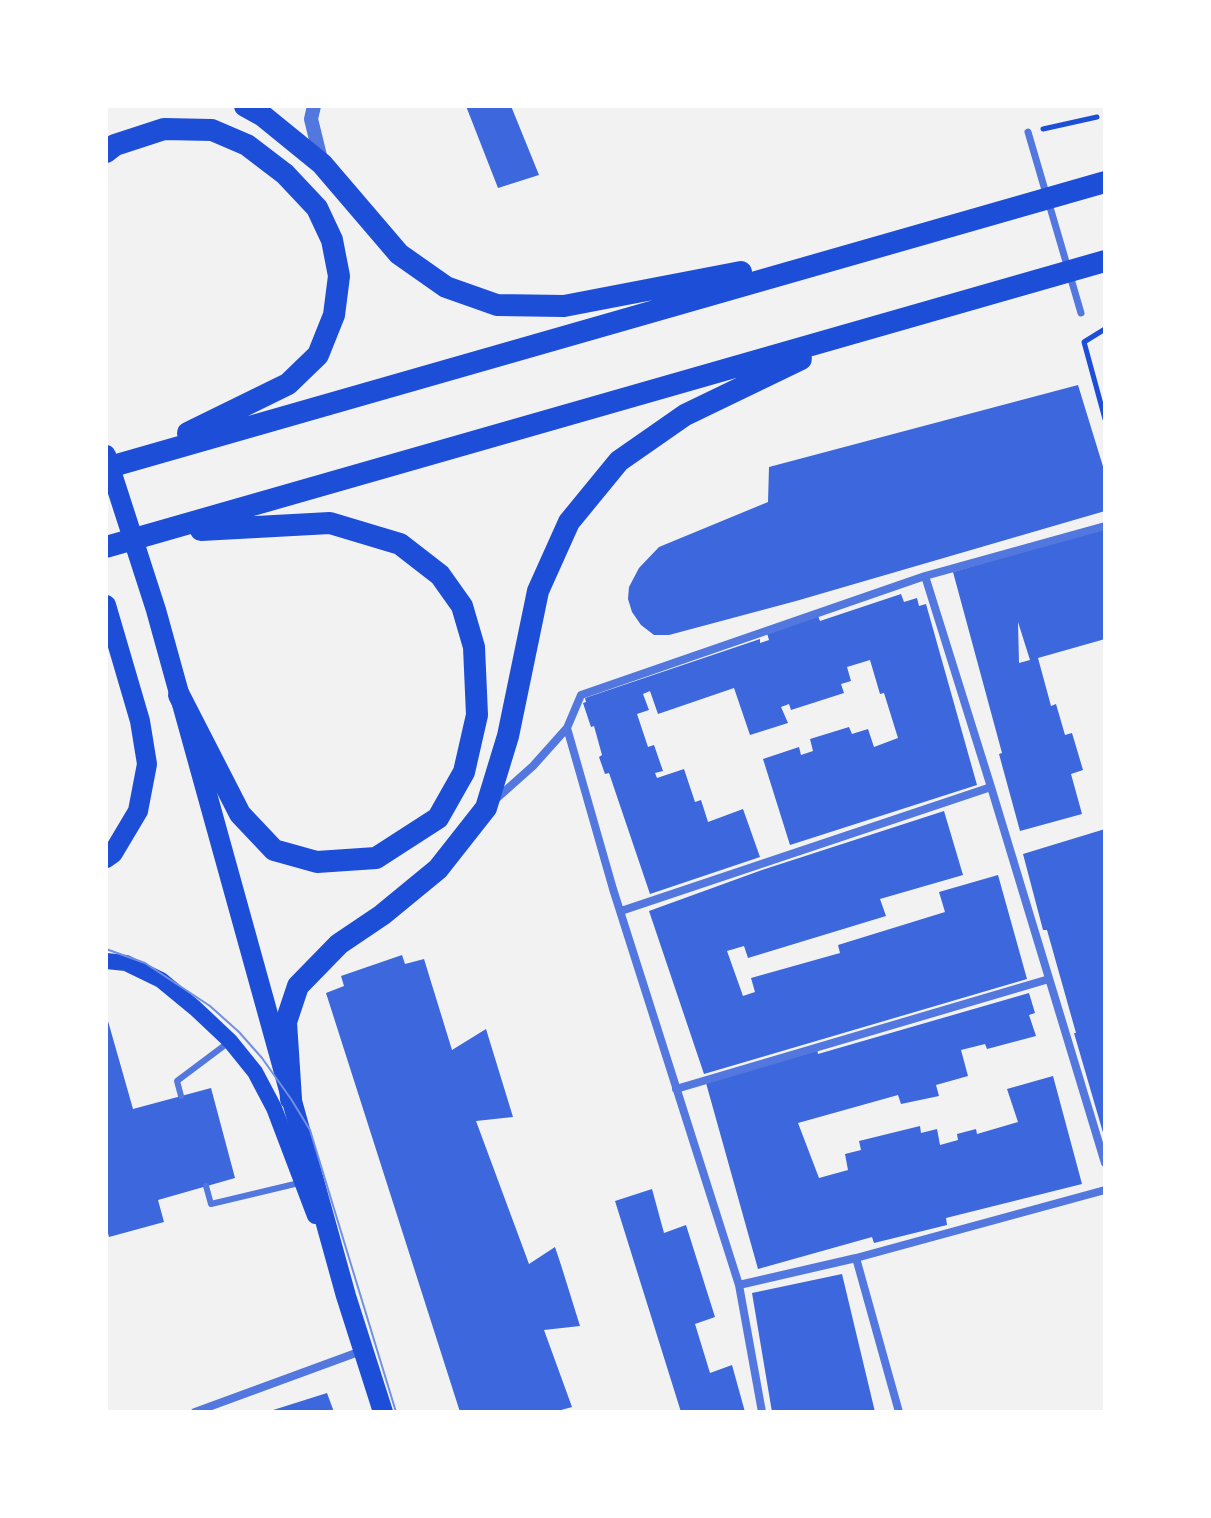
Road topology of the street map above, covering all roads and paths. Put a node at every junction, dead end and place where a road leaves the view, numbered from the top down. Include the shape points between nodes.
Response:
1 (245, 106) edge
2 (314, 106) edge
3 (1097, 117) dead end
4 (1028, 132) joint
5 (106, 152) edge
6 (322, 164) junction
7 (1105, 182) edge
8 (884, 245) junction
9 (1105, 261) edge
10 (1081, 313) dead end
11 (1105, 329) edge
12 (860, 332) junction
13 (1105, 419) edge
14 (106, 455) edge
15 (133, 459) junction
16 (106, 468) edge
17 (1105, 526) edge
18 (160, 532) junction
19 (106, 547) edge
20 (925, 576) junction
21 (106, 605) edge
22 (179, 695) junction
23 (567, 728) junction
24 (991, 787) junction
25 (486, 808) junction
26 (106, 858) edge
27 (621, 911) junction
28 (106, 961) edge
29 (1049, 979) junction
30 (230, 1041) junction
31 (676, 1089) junction
32 (181, 1096) dead end
33 (291, 1099) junction
34 (1105, 1163) edge
35 (302, 1183) junction
36 (206, 1186) dead end
37 (1105, 1190) edge
38 (856, 1258) junction
39 (739, 1285) junction
40 (346, 1296) junction
41 (364, 1350) junction
42 (195, 1412) edge
43 (383, 1412) edge
44 (762, 1412) edge
45 (899, 1412) edge

1 - 6 highway
2 - 6 street via 311,119
3 - 4 path
4 - 10 street
5 - 15 highway via 164,129 212,130 247,145 317,208 332,240 339,276 334,315 318,355 288,384
6 - 8 highway via 399,254 446,287 497,305 564,306
7 - 8 highway
8 - 15 highway
9 - 12 highway
11 - 13 path via 1084,342
12 - 18 highway
12 - 25 highway via 685,415 619,461 569,522 538,591 508,736
14 - 22 main road
15 - 16 highway
17 - 20 street
18 - 19 highway
18 - 22 highway via 330,523 400,544 440,575 462,606 474,647 477,715 464,772 438,818 376,858 317,862 274,850 240,814
20 - 23 street via 581,695
20 - 24 street
21 - 26 main road via 147,764 138,811
22 - 33 main road
23 - 25 street
23 - 27 street
24 - 27 street
24 - 29 street
25 - 33 highway via 438,869 339,944 298,986 286,1022
27 - 31 street
28 - 30 main road via 126,963 161,980
29 - 31 street
29 - 34 street
30 - 32 lane via 177,1081
30 - 35 main road via 274,1108
31 - 39 street
33 - 40 main road
35 - 36 lane via 211,1204
35 - 40 main road
37 - 38 street
38 - 39 street
38 - 45 street
39 - 44 street
40 - 41 main road
41 - 42 street
41 - 43 main road

